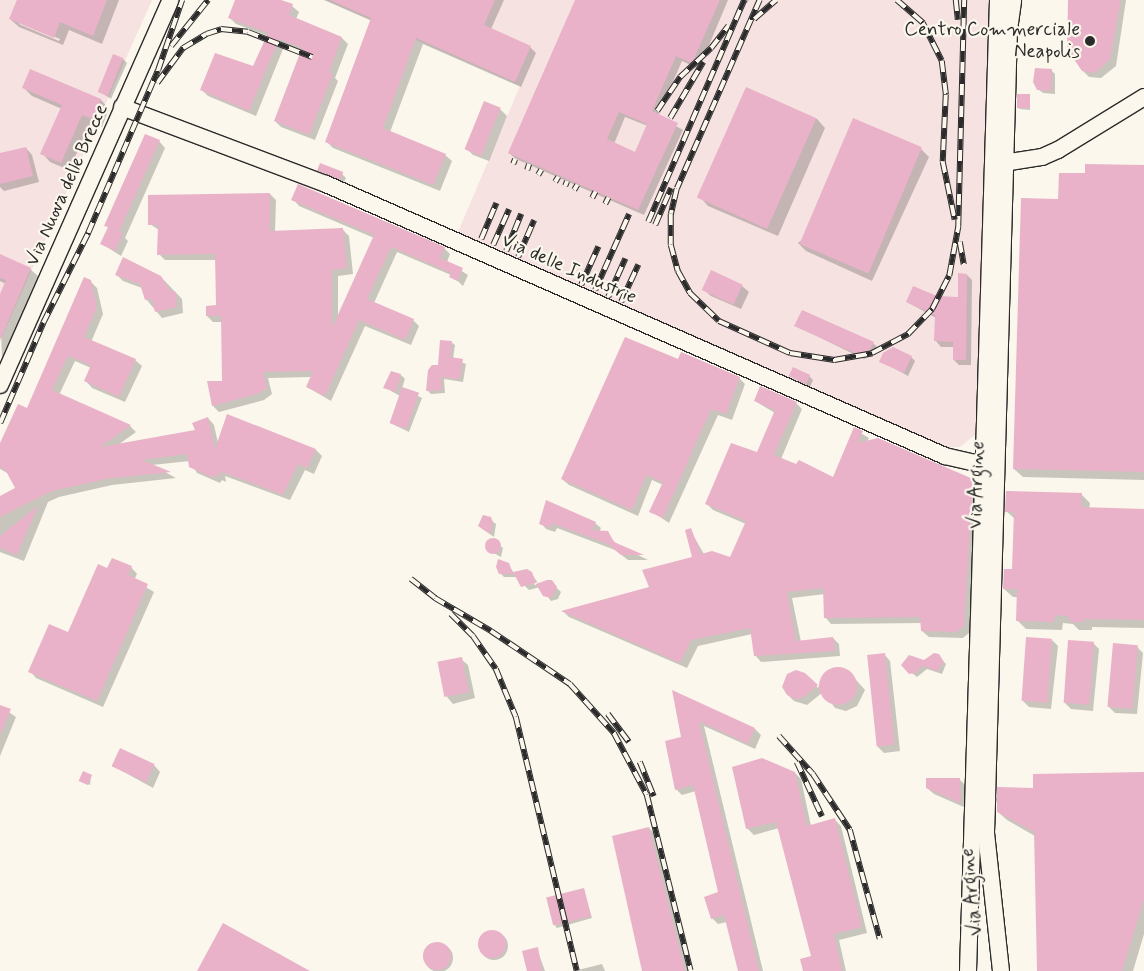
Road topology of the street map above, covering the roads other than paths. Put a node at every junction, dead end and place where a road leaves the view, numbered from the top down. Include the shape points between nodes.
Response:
1 (171, 0) edge
2 (998, 0) edge
3 (1013, 0) edge
4 (1144, 97) edge
5 (122, 107) junction
6 (999, 164) junction
7 (0, 385) edge
8 (990, 467) junction
9 (968, 971) edge
10 (1001, 971) edge

1 - 5 street, Via Nuova delle Brecce
2 - 6 street, Via Argine
3 - 6 street, Via Argine
4 - 6 street via 1058,150
5 - 7 street, Via Nuova delle Brecce
5 - 8 street, Via delle Industrie via 317,180 945,456
6 - 8 street, Via Argine
8 - 9 street, Via Argine
8 - 10 street, Via Argine via 986,832

